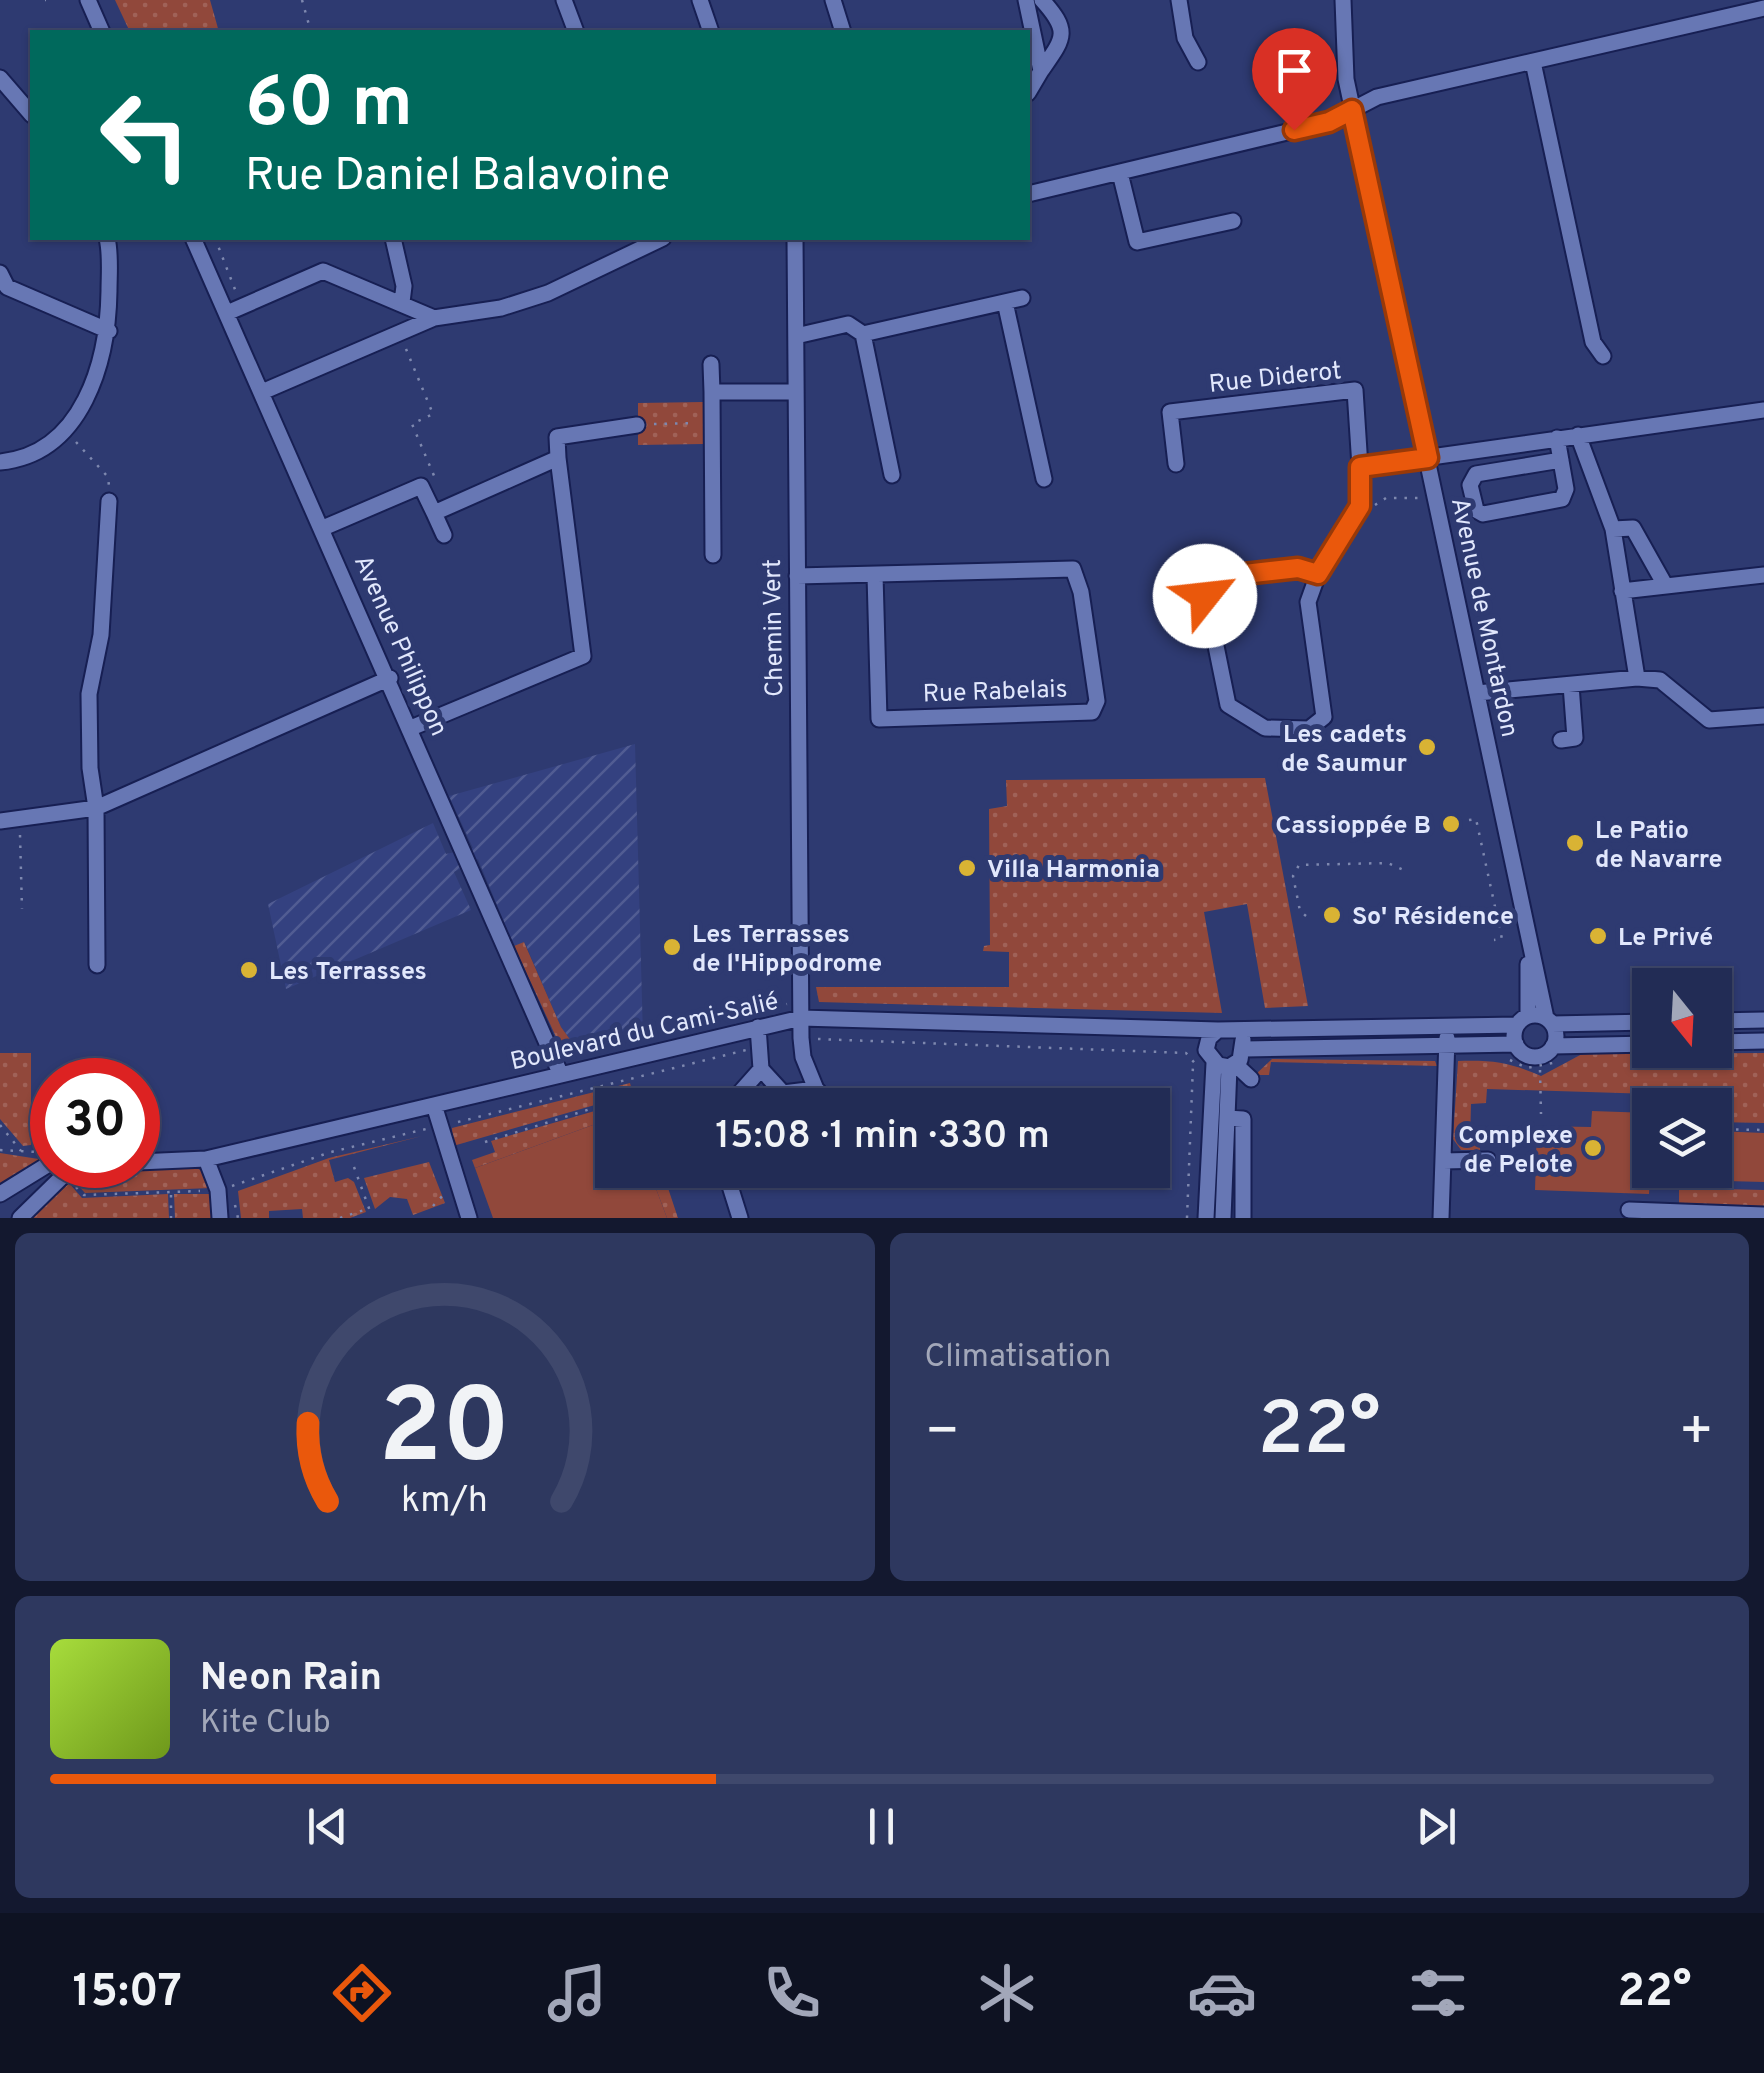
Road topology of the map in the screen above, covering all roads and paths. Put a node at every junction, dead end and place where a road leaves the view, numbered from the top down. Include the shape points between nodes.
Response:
1 (88, 0) edge
2 (302, 0) edge
3 (564, 0) edge
4 (700, 0) edge
5 (834, 0) edge
6 (1026, 0) edge
7 (1042, 0) edge
8 (1179, 0) edge
9 (1344, 0) edge
10 (1764, 8) edge
11 (101, 30) edge
12 (310, 30) edge
13 (575, 30) edge
14 (709, 30) edge
15 (842, 30) edge
16 (1198, 62) dead end
17 (1533, 62) junction
18 (1041, 72) junction
19 (0, 78) edge
20 (1030, 90) edge
21 (1352, 110) junction
22 (30, 113) edge
23 (1120, 173) junction
24 (1030, 191) edge
25 (1233, 221) dead end
26 (107, 240) edge
27 (194, 240) edge
28 (216, 240) edge
29 (394, 240) edge
30 (795, 240) edge
31 (628, 244) edge
32 (0, 273) edge
33 (402, 302) junction
34 (234, 310) junction
35 (434, 318) junction
36 (109, 331) junction
37 (400, 333) junction
38 (862, 334) junction
39 (796, 336) junction
40 (1603, 356) dead end
41 (712, 364) dead end
42 (262, 392) junction
43 (712, 392) junction
44 (795, 392) junction
45 (1764, 410) edge
46 (713, 422) junction
47 (638, 424) joint
48 (64, 430) junction
49 (1578, 435) junction
50 (1557, 438) junction
51 (558, 458) junction
52 (1428, 458) junction
53 (1561, 460) junction
54 (0, 462) edge
55 (1176, 464) dead end
56 (1360, 467) junction
57 (892, 475) dead end
58 (108, 476) dead end
59 (1044, 479) dead end
60 (420, 486) junction
61 (1436, 496) junction
62 (109, 501) dead end
63 (1360, 506) junction
64 (434, 513) junction
65 (322, 528) junction
66 (1613, 530) junction
67 (444, 535) dead end
68 (713, 554) dead end
69 (1318, 574) junction
70 (875, 575) junction
71 (1764, 575) edge
72 (797, 576) junction
73 (1665, 585) junction
74 (1622, 590) junction
75 (390, 678) junction
76 (1637, 678) junction
77 (1571, 685) junction
78 (1477, 693) junction
79 (1764, 716) edge
80 (411, 728) junction
81 (1561, 740) dead end
82 (96, 808) junction
83 (20, 819) junction
84 (1470, 820) dead end
85 (0, 821) edge
86 (1408, 872) dead end
87 (22, 909) dead end
88 (1306, 916) dead end
89 (1494, 940) dead end
90 (1529, 950) junction
91 (97, 964) dead end
92 (801, 1018) junction
93 (1764, 1020) edge
94 (1523, 1021) junction
95 (1549, 1021) junction
96 (1732, 1021) edge
97 (1632, 1022) edge
98 (1473, 1024) junction
99 (1170, 1026) junction
100 (758, 1027) junction
101 (1225, 1030) junction
102 (801, 1038) junction
103 (1764, 1040) edge
104 (1732, 1041) edge
105 (1447, 1044) junction
106 (1516, 1044) junction
107 (1632, 1044) edge
108 (1553, 1046) junction
109 (760, 1047) junction
110 (1245, 1048) junction
111 (1193, 1061) junction
112 (1221, 1061) junction
113 (1538, 1064) junction
114 (761, 1070) junction
115 (561, 1075) junction
116 (1252, 1079) dead end
117 (1214, 1084) junction
118 (745, 1088) edge
119 (778, 1088) edge
120 (816, 1088) edge
121 (434, 1106) junction
122 (595, 1108) edge
123 (1541, 1114) dead end
124 (1227, 1118) junction
125 (0, 1125) edge
126 (439, 1126) junction
127 (1732, 1129) edge
128 (1764, 1130) edge
129 (484, 1142) dead end
130 (1226, 1149) junction
131 (0, 1150) edge
132 (1243, 1150) junction
133 (206, 1159) junction
134 (1488, 1160) dead end
135 (160, 1161) edge
136 (1443, 1161) junction
137 (354, 1167) dead end
138 (30, 1176) edge
139 (1224, 1184) junction
140 (1243, 1184) junction
141 (51, 1188) edge
142 (78, 1188) edge
143 (731, 1188) edge
144 (218, 1190) junction
145 (171, 1192) junction
146 (0, 1194) edge
147 (442, 1196) dead end
148 (433, 1206) dead end
149 (1629, 1210) dead end
150 (1764, 1214) edge
151 (20, 1218) edge
152 (172, 1218) edge
153 (220, 1218) edge
154 (340, 1218) edge
155 (469, 1218) edge
156 (740, 1218) edge
157 (1186, 1218) edge
158 (1206, 1218) edge
159 (1223, 1218) edge
160 (1243, 1218) edge
161 (1441, 1218) edge

1 - 11 street
2 - 12 path
3 - 13 street
4 - 14 street
5 - 15 street
6 - 18 street
7 - 18 street via 1062,22 1062,40
8 - 16 street via 1185,38
9 - 21 street, Avenue de Montardon
10 - 17 street
17 - 21 street via 1377,98
17 - 40 street via 1593,342
18 - 20 street
19 - 22 street
21 - 23 street via 1329,122
21 - 52 street, Avenue de Montardon
23 - 24 street
23 - 25 street via 1137,242
26 - 36 street
27 - 34 street, Avenue Philippon
28 - 34 path
29 - 33 street
30 - 39 street, Chemin Vert
31 - 35 street via 548,293
32 - 36 street via 7,286
33 - 34 street via 323,271
33 - 35 street
34 - 42 street, Avenue Philippon
35 - 37 street
36 - 48 street via 89,396
37 - 42 street
37 - 60 path via 432,414 412,424 435,478
38 - 39 street via 848,324
38 - 57 street
38 - 59 street via 1014,300
39 - 44 street, Chemin Vert
41 - 43 street
42 - 65 street, Avenue Philippon
43 - 44 street
43 - 46 street
44 - 72 street, Chemin Vert
45 - 49 street
46 - 47 path
46 - 68 street
47 - 51 street via 556,436
48 - 54 street via 24,460
48 - 58 path
49 - 50 street
49 - 66 street
50 - 52 street
50 - 53 street
51 - 64 street
51 - 80 street via 583,656
52 - 56 street
52 - 61 street, Avenue de Montardon
53 - 53 street via 1562,499 1476,510 1470,486 1476,474
55 - 56 street, Rue Diderot via 1170,412 1355,390
56 - 63 street
60 - 64 street
60 - 65 street
61 - 63 path
61 - 78 street, Avenue de Montardon
62 - 82 street via 101,635 89,694
63 - 69 street
64 - 67 street
65 - 75 street, Avenue Philippon
66 - 73 street via 1632,528
66 - 74 street
69 - 69 street via 1308,602 1324,717 1309,729 1265,728 1228,705 1205,592 1218,577 1298,568
70 - 70 street, Rue Rabelais via 1074,569 1096,701 1092,712 880,719
70 - 72 street, Rue Rabelais
71 - 73 street
72 - 92 street, Chemin Vert
73 - 74 street
74 - 76 street
75 - 80 street, Avenue Philippon
75 - 82 street
76 - 77 street
76 - 79 street via 1660,680 1709,720
77 - 78 street
77 - 81 street via 1575,738
78 - 90 street, Avenue de Montardon
80 - 115 street, Avenue Philippon
82 - 83 street
82 - 91 street
83 - 85 street
83 - 87 path
84 - 89 path via 1476,819 1502,938
86 - 88 path via 1388,863 1299,865 1293,876
90 - 94 street, Avenue de Montardon
90 - 95 street, Avenue de Montardon
92 - 99 street, Boulevard du Cami-Salié
92 - 100 street, Boulevard du Cami-Salié
92 - 102 street, Chemin Vert
93 - 96 street
94 - 95 street
94 - 98 street, Boulevard du Cami-Salié
94 - 106 street
95 - 97 street
95 - 108 street
98 - 101 street, Boulevard du Cami-Salié
98 - 105 street via 1447,1032
99 - 101 street, Boulevard du Cami-Salié
99 - 112 street
100 - 109 street
100 - 115 street, Boulevard du Cami-Salié
101 - 110 street via 1242,1037
101 - 112 street via 1209,1038
102 - 111 path via 1186,1053
102 - 120 street, Chemin Vert
103 - 104 street
105 - 106 street
105 - 110 street
105 - 136 street
106 - 113 street
107 - 108 street
108 - 113 street
109 - 114 street
109 - 126 path
110 - 112 street
111 - 117 path
111 - 157 path
112 - 116 street
112 - 117 street
112 - 124 street
113 - 123 path
114 - 118 street
114 - 119 street
115 - 121 street, Boulevard du Cami-Salié
117 - 158 street
121 - 126 street
121 - 133 street, Boulevard du Cami-Salié
122 - 129 path
124 - 130 street
124 - 132 street via 1244,1119
125 - 131 path via 22,1152
126 - 144 path via 331,1152
126 - 155 street
127 - 128 path
130 - 132 street
130 - 139 street
132 - 140 street
133 - 135 street, Boulevard du Cami-Salié
133 - 144 street
134 - 136 street
136 - 161 street
137 - 154 path via 369,1210
138 - 146 street
139 - 140 street
139 - 159 street
140 - 160 street
141 - 151 street
142 - 145 path via 84,1195
143 - 156 street
144 - 145 path
144 - 153 street
145 - 152 path
147 - 148 path
149 - 150 street

